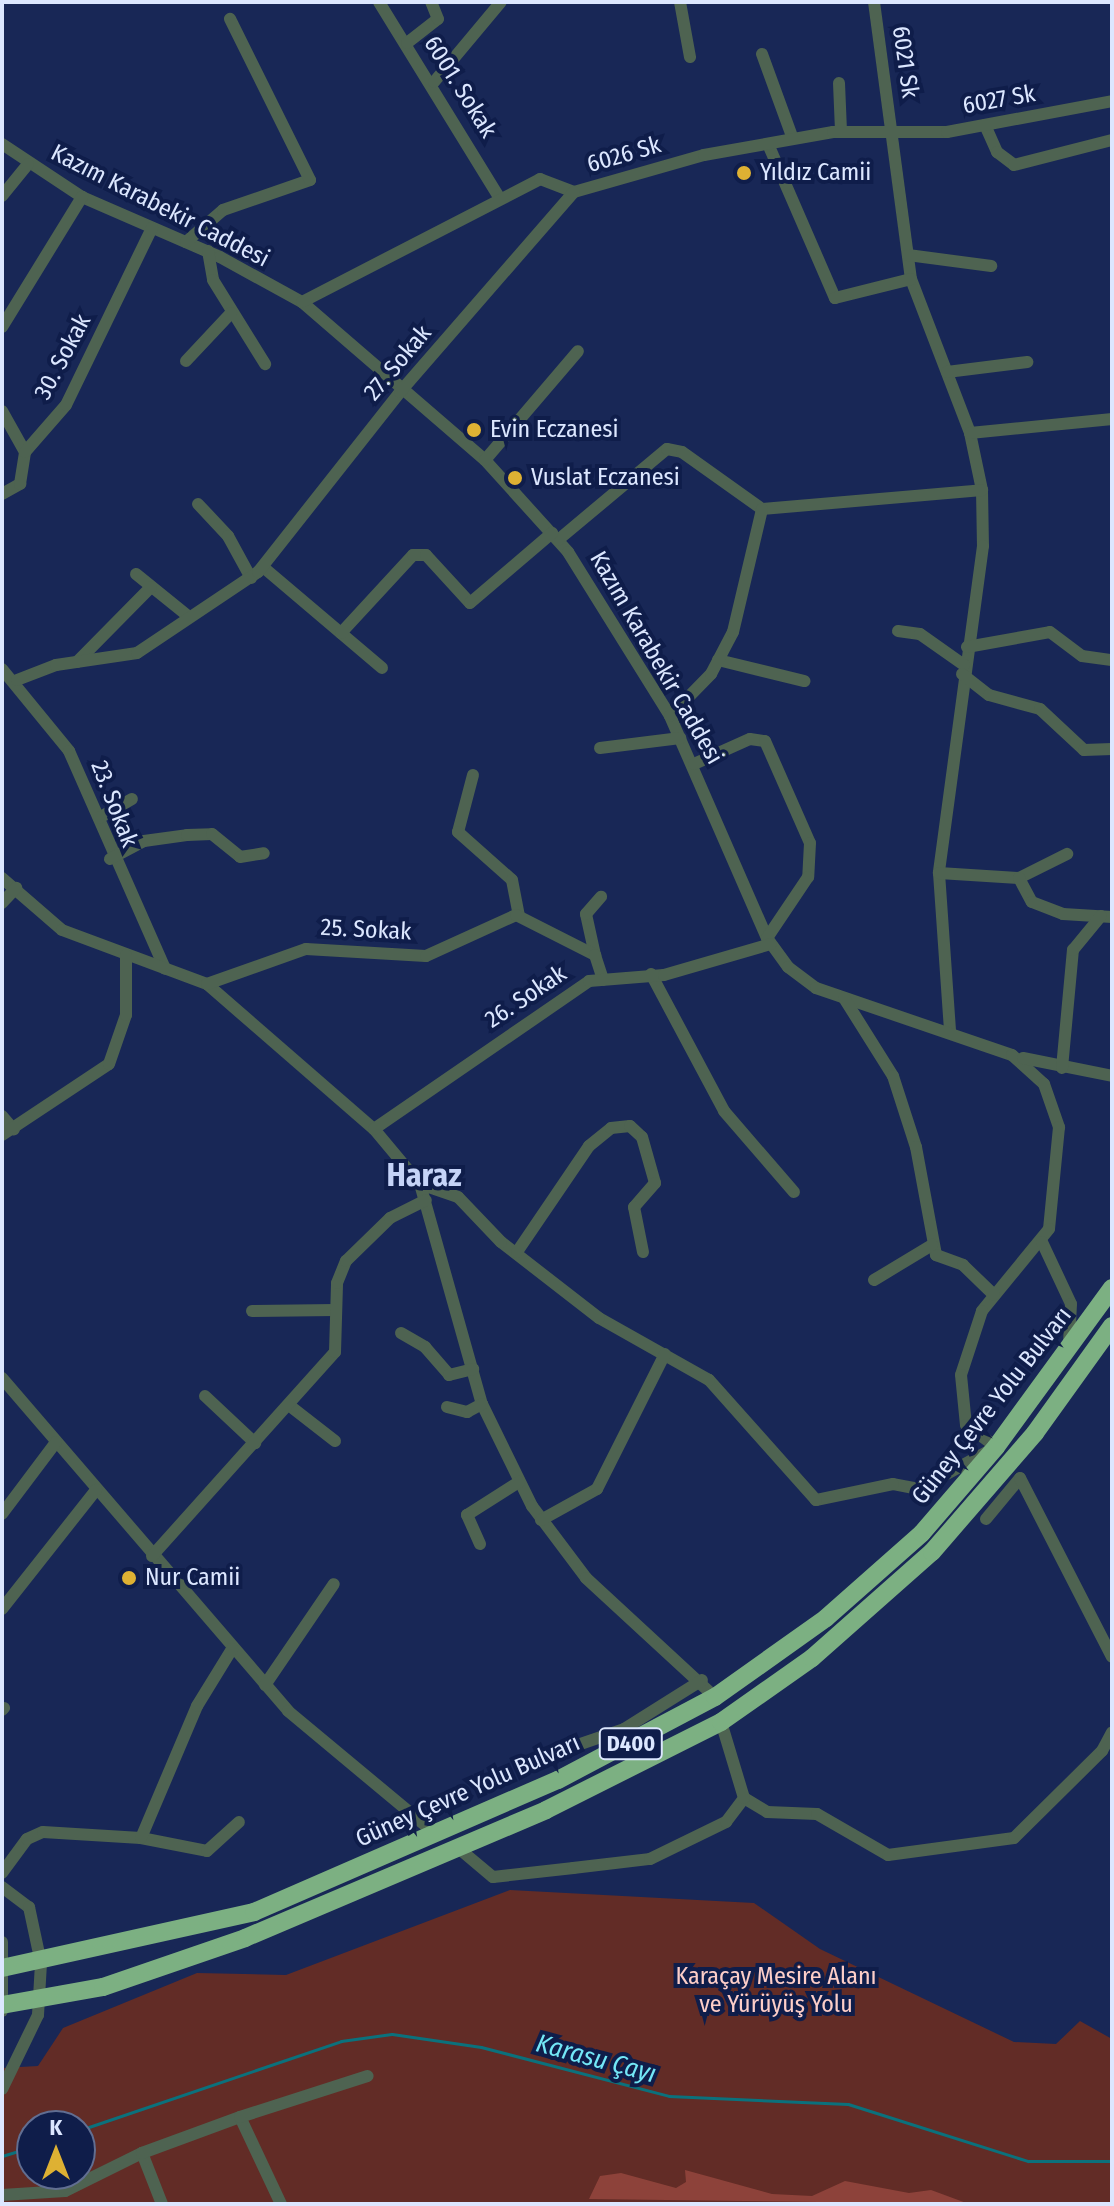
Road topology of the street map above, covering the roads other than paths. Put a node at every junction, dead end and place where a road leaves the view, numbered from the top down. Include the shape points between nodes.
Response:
1 (379, 2) edge
2 (431, 2) edge
3 (501, 2) edge
4 (680, 2) edge
5 (874, 2) edge
6 (230, 19) dead end
7 (407, 43) junction
8 (762, 54) dead end
9 (690, 57) dead end
10 (434, 82) junction
11 (839, 83) dead end
12 (1112, 101) edge
13 (985, 125) junction
14 (892, 129) junction
15 (841, 131) junction
16 (793, 139) junction
17 (1112, 140) edge
18 (2, 144) edge
19 (768, 144) junction
20 (28, 164) junction
21 (574, 192) junction
22 (2, 196) edge
23 (82, 197) junction
24 (499, 197) junction
25 (152, 228) junction
26 (186, 242) junction
27 (208, 251) junction
28 (908, 255) junction
29 (991, 266) dead end
30 (911, 279) junction
31 (302, 302) junction
32 (231, 313) junction
33 (2, 327) edge
34 (578, 351) dead end
35 (186, 361) dead end
36 (1027, 362) dead end
37 (265, 364) dead end
38 (947, 372) junction
39 (400, 392) junction
40 (2, 411) edge
41 (1112, 419) edge
42 (970, 433) junction
43 (25, 452) junction
44 (485, 460) junction
45 (982, 490) junction
46 (2, 494) edge
47 (198, 504) dead end
48 (762, 509) junction
49 (555, 536) junction
50 (263, 567) junction
51 (136, 574) dead end
52 (251, 578) junction
53 (151, 587) junction
54 (188, 616) junction
55 (898, 631) dead end
56 (341, 633) junction
57 (967, 647) junction
58 (718, 660) junction
59 (1112, 660) edge
60 (77, 662) junction
61 (382, 668) dead end
62 (2, 669) edge
63 (963, 669) junction
64 (17, 680) junction
65 (804, 681) dead end
66 (670, 716) junction
67 (680, 738) junction
68 (600, 748) dead end
69 (1112, 749) edge
70 (694, 764) junction
71 (473, 775) dead end
72 (132, 799) dead end
73 (99, 818) junction
74 (264, 853) dead end
75 (1067, 854) dead end
76 (110, 859) junction
77 (939, 873) junction
78 (2, 878) edge
79 (1019, 878) junction
80 (16, 888) junction
81 (601, 897) dead end
82 (2, 903) edge
83 (519, 915) junction
84 (1106, 916) edge
85 (769, 941) junction
86 (126, 955) junction
87 (595, 955) junction
88 (165, 969) junction
89 (651, 974) junction
90 (603, 980) junction
91 (207, 984) junction
92 (844, 998) junction
93 (950, 1032) junction
94 (1012, 1055) junction
95 (1062, 1068) junction
96 (1112, 1076) edge
97 (2, 1116) edge
98 (374, 1129) junction
99 (8, 1132) edge
100 (420, 1184) junction
101 (794, 1192) dead end
102 (426, 1200) junction
103 (1042, 1242) junction
104 (932, 1245) junction
105 (517, 1252) junction
106 (643, 1252) dead end
107 (874, 1280) dead end
108 (1112, 1288) edge
109 (994, 1295) junction
110 (335, 1310) junction
111 (252, 1311) dead end
112 (1112, 1326) edge
113 (401, 1333) dead end
114 (1069, 1350) junction
115 (665, 1354) junction
116 (473, 1369) junction
117 (4, 1383) edge
118 (205, 1396) dead end
119 (482, 1404) junction
120 (290, 1406) junction
121 (447, 1407) dead end
122 (335, 1441) dead end
123 (56, 1442) junction
124 (255, 1443) junction
125 (996, 1447) junction
126 (519, 1482) junction
127 (96, 1490) junction
128 (2, 1514) edge
129 (986, 1519) dead end
130 (541, 1520) junction
131 (480, 1544) dead end
132 (152, 1556) junction
133 (334, 1584) dead end
134 (2, 1609) edge
135 (232, 1649) junction
136 (1112, 1657) edge
137 (702, 1680) junction
138 (265, 1685) junction
139 (715, 1697) junction
140 (721, 1722) junction
141 (1112, 1732) edge
142 (563, 1750) dead end
143 (744, 1798) junction
144 (239, 1822) dead end
145 (425, 1825) dead end
146 (141, 1838) junction
147 (463, 1852) dead end
148 (2, 1873) edge
149 (2, 1887) edge
150 (2, 1942) edge
151 (41, 1963) junction
152 (4, 1968) edge
153 (40, 2001) junction
154 (3, 2008) edge
155 (368, 2076) dead end
156 (2, 2089) edge
157 (240, 2117) junction
158 (142, 2153) junction
159 (2, 2195) edge
160 (162, 2204) edge
161 (281, 2204) edge

1 - 7 street, 6001. Sokak
2 - 7 street via 438,19
3 - 10 street
4 - 9 street
5 - 14 street, 6021 Sk
6 - 26 street via 310,180 223,210
7 - 10 street, 6001. Sokak
8 - 16 street
10 - 24 street, 6001. Sokak
11 - 15 street
12 - 13 street, 6027 Sk
13 - 14 street, 6027 Sk
13 - 17 street via 997,152 1014,165
14 - 15 street, 6026 Sk
14 - 28 street, 6021 Sk
15 - 16 street, 6026 Sk
16 - 19 street, 6026 Sk
18 - 20 street, Kazım Karabekir Caddesi
19 - 21 street, 6026 Sk
19 - 30 street via 835,298
20 - 22 street
20 - 23 street, Kazım Karabekir Caddesi
21 - 24 street, 6026 Sk via 540,179
21 - 39 street, 27. Sokak
23 - 25 street, Kazım Karabekir Caddesi
23 - 33 street
24 - 31 street, 6026 Sk
25 - 26 street, Kazım Karabekir Caddesi
25 - 43 street, 30. Sokak via 66,405
26 - 27 street, Kazım Karabekir Caddesi
27 - 31 street, Kazım Karabekir Caddesi
27 - 32 street
28 - 29 street
28 - 30 street, 6021 Sk
30 - 38 street, 6021 Sk
31 - 39 street, Kazım Karabekir Caddesi
32 - 35 street
32 - 37 street
34 - 44 street
36 - 38 street
38 - 42 street, 6021 Sk
39 - 44 street, Kazım Karabekir Caddesi
39 - 50 street, 27. Sokak
40 - 43 street
41 - 42 street
42 - 45 street, 6021 Sk
43 - 46 street, 30. Sokak via 20,484
44 - 49 street, Kazım Karabekir Caddesi
45 - 48 street
45 - 57 street, 6021 Sk via 983,546
47 - 52 street via 228,536
48 - 49 street via 682,452 667,449
48 - 58 street via 733,632
49 - 56 street via 466,603 418,554
49 - 66 street, Kazım Karabekir Caddesi
50 - 52 street, 27. Sokak
50 - 56 street
51 - 53 street
52 - 54 street, 27. Sokak
53 - 54 street
53 - 60 street
54 - 60 street, 27. Sokak via 137,653
55 - 63 street via 920,634
56 - 61 street
57 - 59 street via 1050,632 1082,656
57 - 63 street, 6021 Sk
58 - 65 street
58 - 66 street
60 - 64 street, 27. Sokak
62 - 64 street, 23. Sokak
63 - 69 street via 989,695 1040,709 1084,750
63 - 77 street, 6021 Sk
64 - 73 street, 23. Sokak via 69,751
66 - 67 street, Kazım Karabekir Caddesi
67 - 68 street
67 - 70 street, Kazım Karabekir Caddesi
70 - 85 street, Kazım Karabekir Caddesi
70 - 85 street via 750,739 765,741 810,843 808,877
71 - 83 street via 456,826 468,846 512,880
72 - 73 street
73 - 76 street, 23. Sokak
74 - 76 street via 240,857 212,834 144,841
75 - 79 street
76 - 88 street, 23. Sokak
77 - 79 street
77 - 93 street, 6021 Sk
78 - 80 street
79 - 84 street via 1032,902
80 - 82 street
80 - 86 street via 62,930
81 - 87 street via 586,914
83 - 87 street
83 - 91 street, 25. Sokak via 426,956 306,949
84 - 95 street via 1073,950
85 - 89 street, 26. Sokak
85 - 92 street, Kazım Karabekir Caddesi via 802,980
86 - 88 street
86 - 99 street via 126,1015 109,1064
87 - 90 street
88 - 91 street
89 - 90 street, 26. Sokak
89 - 101 street via 724,1111
90 - 98 street, 26. Sokak via 566,992
91 - 98 street
92 - 93 street, Kazım Karabekir Caddesi
92 - 104 street via 893,1076 916,1147
93 - 94 street, Kazım Karabekir Caddesi
94 - 95 street
94 - 103 street, Kazım Karabekir Caddesi via 1037,1073 1057,1113 1051,1218
95 - 96 street
97 - 99 street
98 - 100 street
100 - 102 street
100 - 105 street via 458,1197
102 - 110 street via 390,1218 346,1261
102 - 116 street
103 - 109 street, Kazım Karabekir Caddesi
103 - 114 street via 1071,1304
104 - 107 street
104 - 109 street
105 - 106 street via 589,1146 611,1128 630,1126 642,1137 655,1183 634,1207
105 - 115 street via 599,1318
108 - 114 highway, Güney Çevre Yolu Bulvarı / D400
109 - 125 street, Kazım Karabekir Caddesi via 979,1318 959,1389 966,1425
110 - 111 street
110 - 120 street via 335,1352
112 - 140 highway, Güney Çevre Yolu Bulvarı / D400 via 1035,1433 932,1552 812,1658
113 - 116 street via 425,1347 449,1375
114 - 125 highway, Güney Çevre Yolu Bulvarı / D400
115 - 125 street via 709,1380 816,1500 893,1484 919,1489
115 - 130 street via 597,1489
116 - 119 street
117 - 123 street
118 - 124 street
119 - 121 street via 467,1412
119 - 126 street
120 - 122 street
120 - 124 street
123 - 127 street
123 - 128 street
124 - 132 street
125 - 139 highway, Güney Çevre Yolu Bulvarı / D400 via 862,1589
126 - 130 street
126 - 131 street via 467,1515
127 - 132 street
127 - 134 street
129 - 136 street via 1020,1478
130 - 137 street via 586,1578
132 - 135 street
133 - 138 street
135 - 138 street
135 - 146 street via 197,1706
137 - 139 street
137 - 142 street via 624,1729
138 - 145 street
139 - 151 highway, Güney Çevre Yolu Bulvarı / D400 via 558,1780 254,1912
140 - 143 street
140 - 153 highway, Güney Çevre Yolu Bulvarı / D400 via 546,1810 245,1938
141 - 143 street via 1102,1751 1014,1838 888,1855 817,1814 767,1812
143 - 147 street via 726,1822 650,1859 493,1877
144 - 146 street via 207,1851
146 - 148 street via 43,1832 27,1839
149 - 151 street via 29,1907
150 - 152 street
151 - 152 highway, Güney Çevre Yolu Bulvarı / D400
151 - 153 street
152 - 154 street
153 - 154 highway, Güney Çevre Yolu Bulvarı / D400
153 - 156 street
155 - 157 street
157 - 158 street
157 - 161 street
158 - 159 street via 65,2191
158 - 160 street

